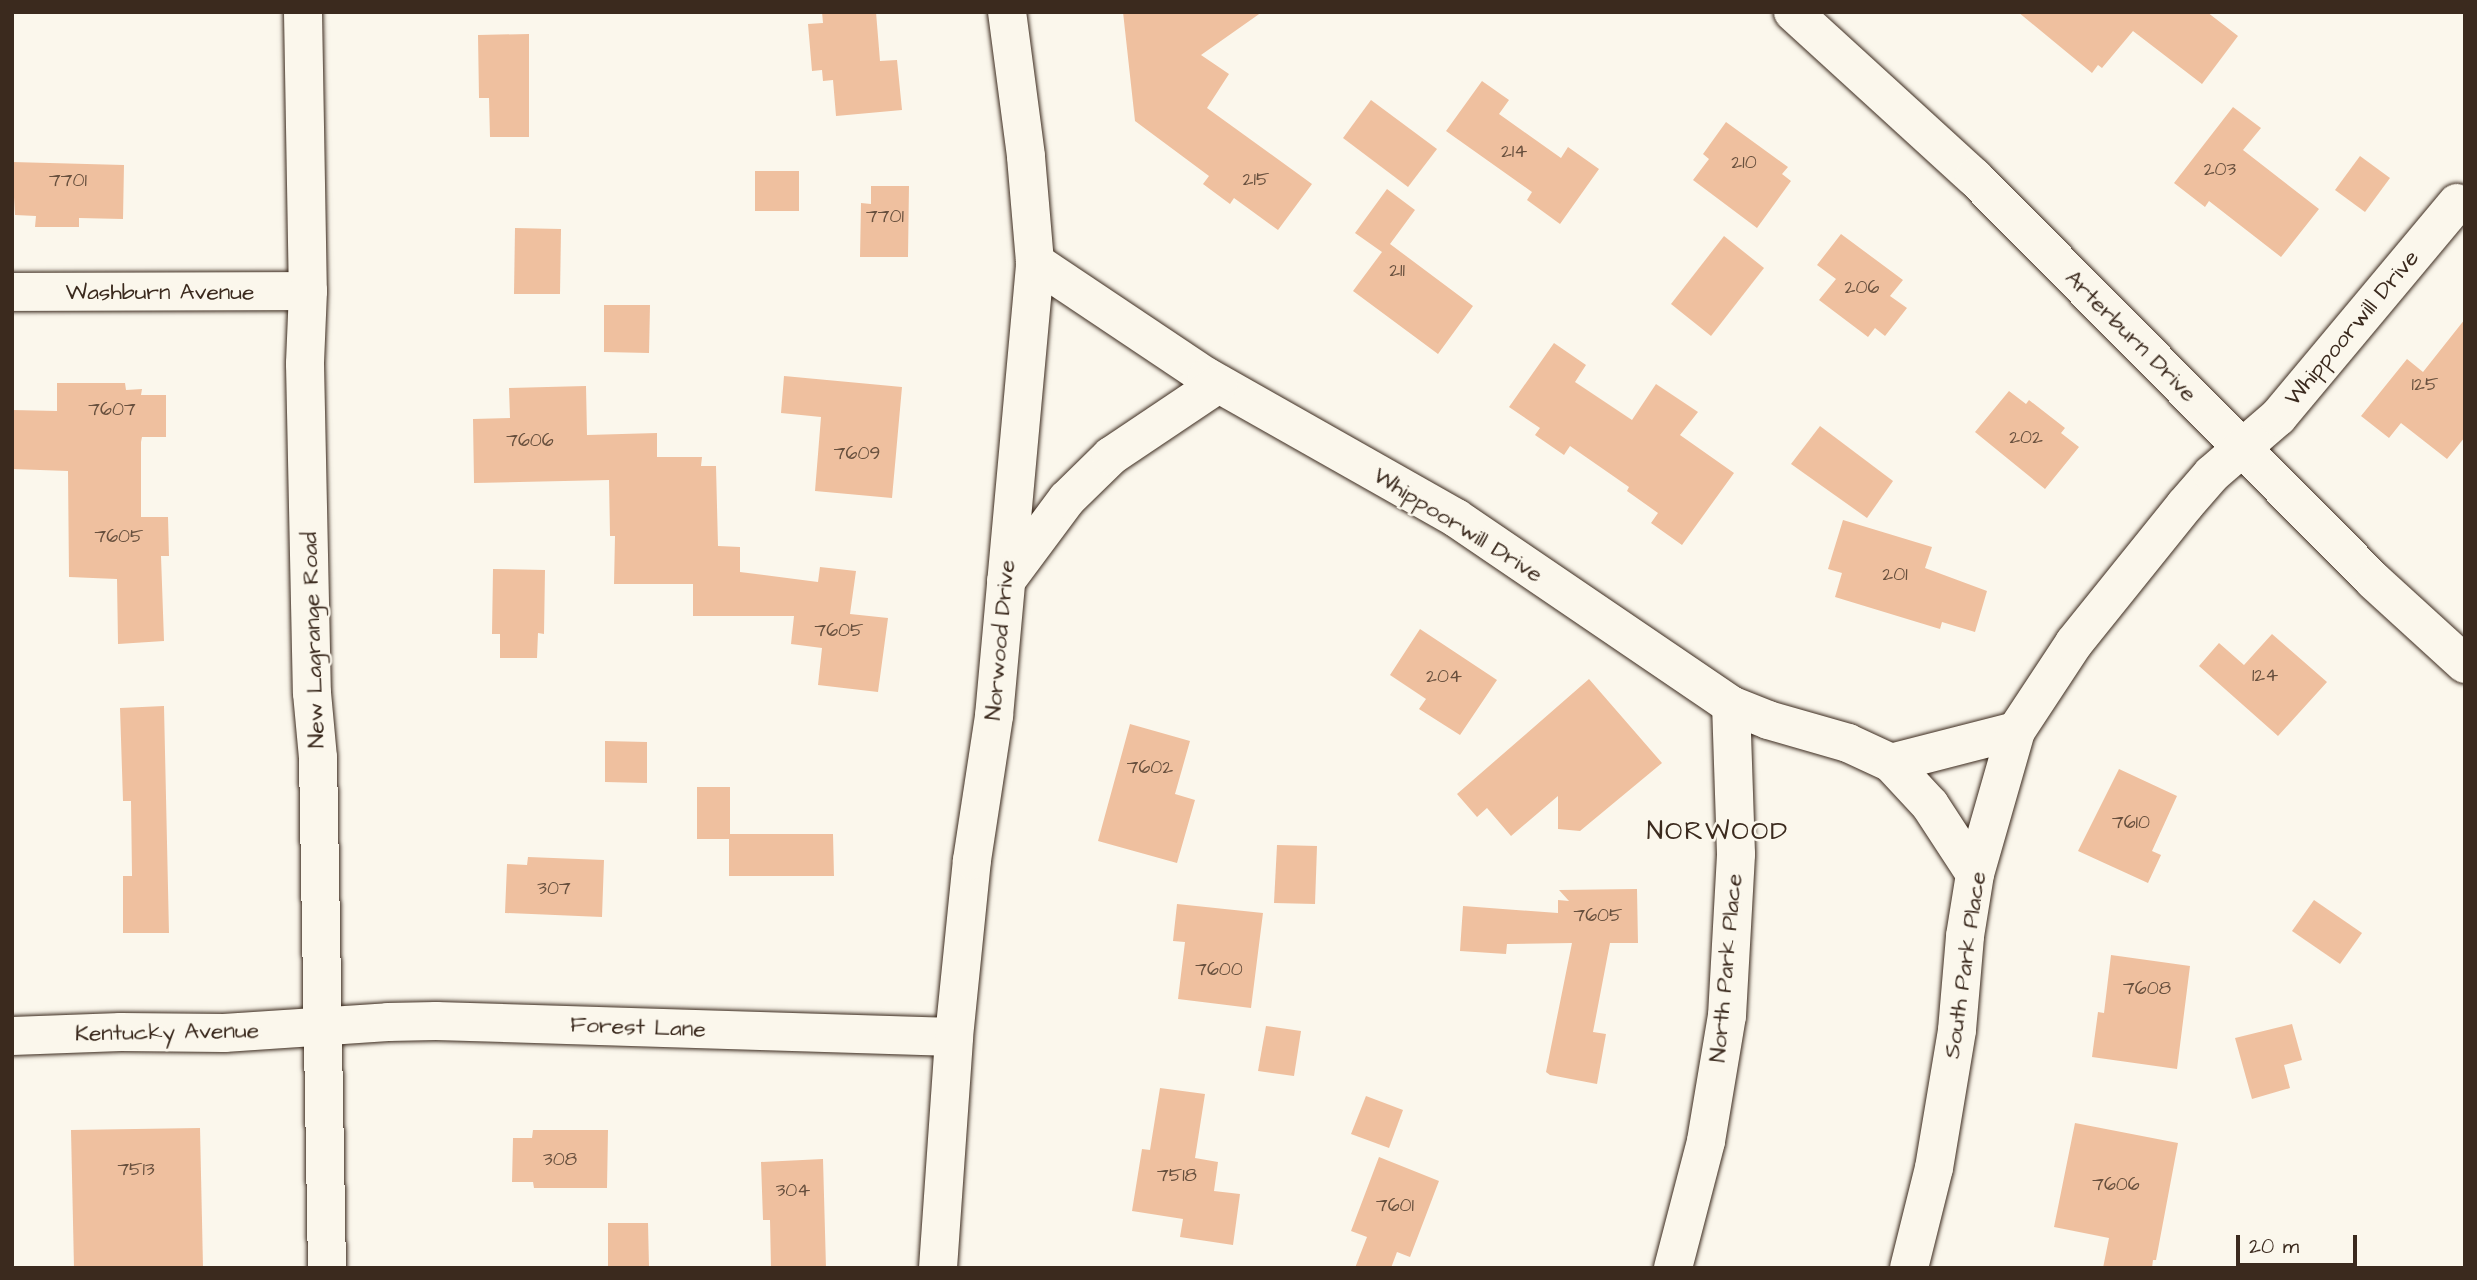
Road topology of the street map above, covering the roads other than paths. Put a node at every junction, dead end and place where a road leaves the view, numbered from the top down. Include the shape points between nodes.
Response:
1 (303, 12) edge
2 (1007, 12) edge
3 (1793, 12) edge
4 (2457, 203) dead end
5 (1035, 262) junction
6 (12, 292) edge
7 (308, 292) junction
8 (1219, 384) junction
9 (2241, 448) junction
10 (1006, 582) junction
11 (2465, 664) edge
12 (1731, 705) junction
13 (2016, 731) junction
14 (1891, 763) junction
15 (1975, 874) junction
16 (322, 1027) junction
17 (12, 1036) edge
18 (954, 1037) junction
19 (327, 1268) edge
20 (938, 1268) edge
21 (1673, 1268) edge
22 (1909, 1268) edge

1 - 7 street, New Lagrange Road
2 - 5 street, Norwood Drive
3 - 9 street, Arterburn Drive via 1974,177
4 - 9 street, Whippoorwill Drive via 2278,417
5 - 8 street, Whippoorwill Drive
5 - 10 street, Norwood Drive
6 - 7 street, Washburn Avenue
7 - 16 street, New Lagrange Road via 305,364
8 - 10 street via 1111,456 1068,499
8 - 12 street, Whippoorwill Drive via 1457,518
9 - 11 street, Arterburn Drive
9 - 13 street, South Park Place via 2185,505 2100,611
10 - 18 street, Norwood Drive
12 - 14 street, Whippoorwill Drive via 1848,743
12 - 21 street, North Park Place via 1736,854 1727,1016 1706,1141
13 - 14 street
13 - 15 street, South Park Place
14 - 15 street, Whippoorwill Drive via 1930,805
15 - 22 street, South Park Place via 1955,1044 1934,1168
16 - 17 street, Kentucky Avenue
16 - 18 street, Forest Lane via 436,1021
16 - 19 street, New Lagrange Road
18 - 20 street, Norwood Drive

